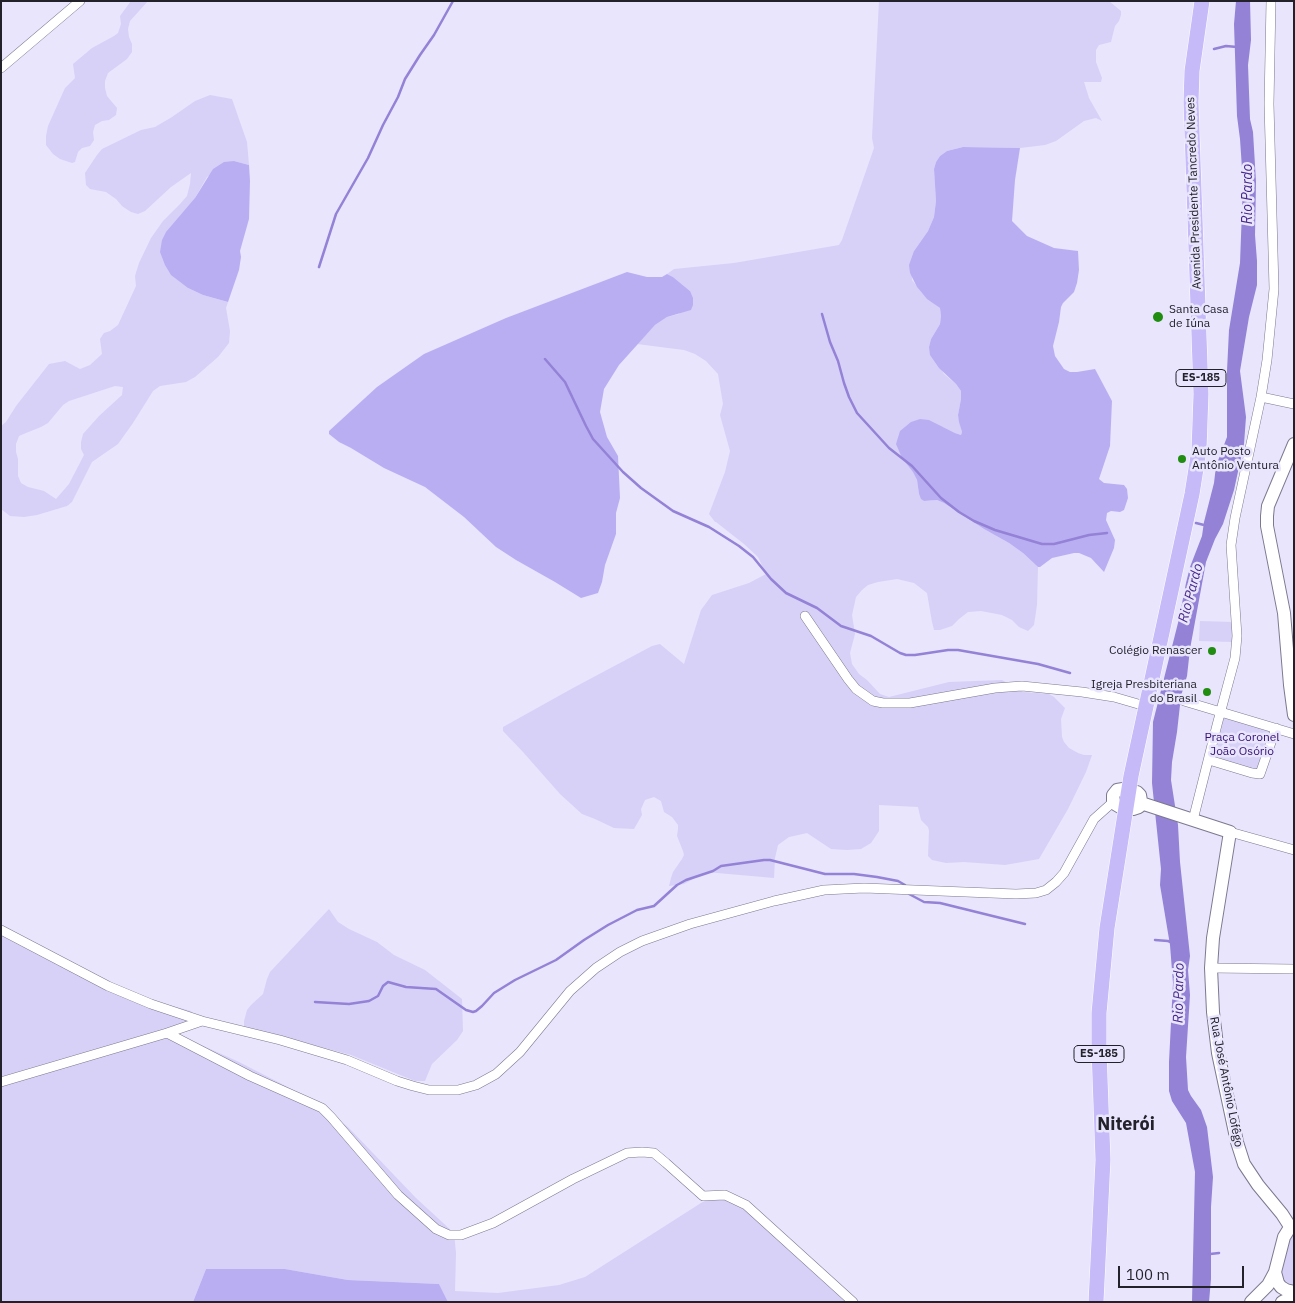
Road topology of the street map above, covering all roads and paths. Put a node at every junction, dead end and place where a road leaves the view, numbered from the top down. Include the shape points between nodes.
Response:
1 (80, 1) edge
2 (1202, 1) edge
3 (1271, 1) edge
4 (1, 68) edge
5 (1261, 397) junction
6 (1294, 404) edge
7 (1294, 444) edge
8 (805, 616) dead end
9 (1184, 701) dead end
10 (1145, 706) junction
11 (1220, 712) junction
12 (1294, 715) edge
13 (1276, 728) junction
14 (1294, 734) edge
15 (1137, 750) junction
16 (1208, 760) junction
17 (1130, 799) junction
18 (1193, 820) junction
19 (1230, 832) junction
20 (1294, 850) edge
21 (1, 930) edge
22 (1210, 968) junction
23 (1294, 969) edge
24 (202, 1021) junction
25 (167, 1033) junction
26 (1, 1082) edge
27 (1292, 1227) edge
28 (1275, 1272) junction
29 (1294, 1292) edge
30 (1294, 1296) edge
31 (853, 1302) edge
32 (1096, 1302) edge
33 (1251, 1302) edge
34 (1282, 1302) edge

1 - 4 street
2 - 10 main road, Avenida Presidente Tancredo Neves / ES-185 via 1191,102 1201,394 1199,450
3 - 5 street via 1269,104 1274,289
5 - 6 street
5 - 11 street via 1234,518 1231,545 1236,647
7 - 12 street via 1268,506 1267,521 1284,613
8 - 10 street via 856,689 873,701 890,704 910,702 1022,686 1082,692
9 - 11 street
10 - 15 main road, Avenida Presidente Tancredo Neves / ES-185
11 - 13 street
11 - 16 street
13 - 14 street
13 - 16 street via 1260,774
15 - 17 main road
15 - 17 main road via 1136,780
16 - 18 street
17 - 18 street
17 - 24 street via 1094,820 1064,873 1046,890 1036,893 864,888 824,890 690,924 642,941 596,968 570,991 520,1052 496,1074 458,1090 429,1090 305,1047
17 - 32 main road, ES-185 via 1122,827 1098,1013 1103,1160
18 - 19 street
19 - 20 street
19 - 22 street, Rua José Antônio Lofêgo
21 - 24 street via 108,986
22 - 23 street
22 - 27 street, Rua José Antônio Lofêgo via 1218,1053 1240,1152 1258,1185
24 - 25 street
25 - 26 street
25 - 31 street via 250,1076 322,1108 398,1195 436,1229 449,1235 461,1235 493,1223 627,1153 642,1152 654,1154 703,1196 725,1195 746,1206
27 - 28 street via 1284,1237
28 - 29 street via 1282,1287
28 - 33 street via 1264,1290
30 - 34 street

